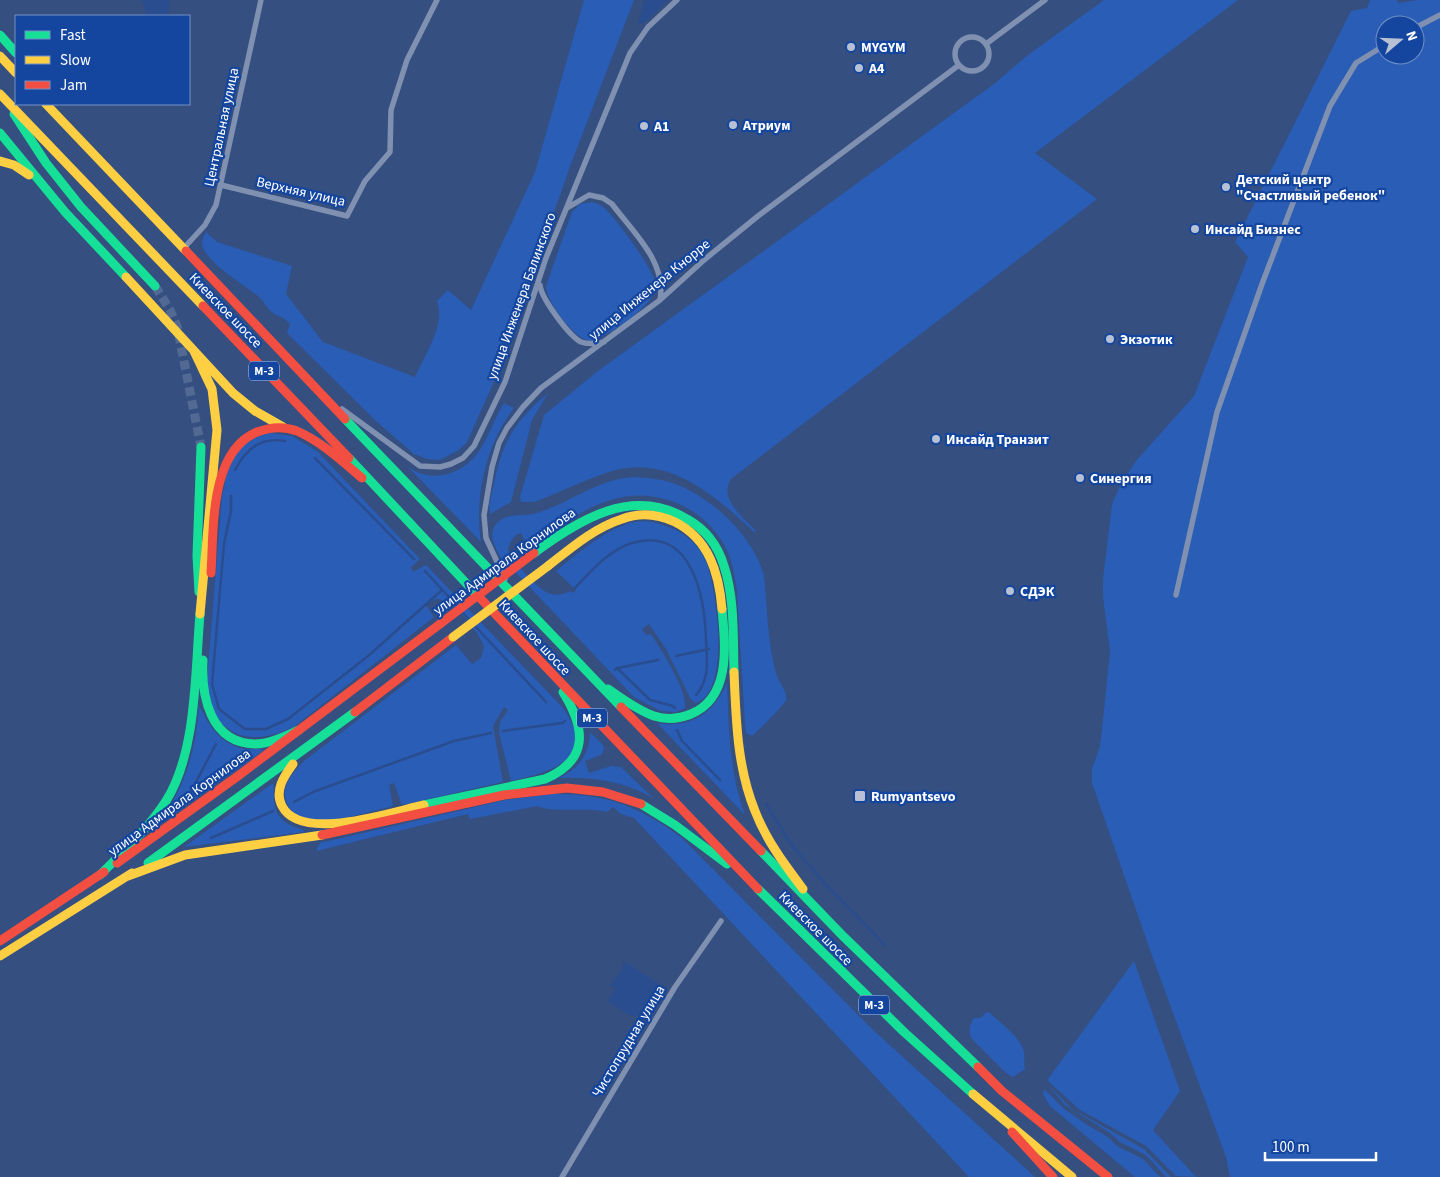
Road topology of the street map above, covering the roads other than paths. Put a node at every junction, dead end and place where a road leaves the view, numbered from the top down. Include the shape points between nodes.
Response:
1 (261, 0) edge
2 (437, 0) edge
3 (677, 0) edge
4 (1045, 0) edge
5 (1440, 15) edge
6 (1425, 23) edge
7 (0, 35) edge
8 (986, 44) junction
9 (1375, 51) edge
10 (15, 52) edge
11 (0, 56) edge
12 (959, 65) junction
13 (15, 72) edge
14 (2, 96) edge
15 (47, 105) edge
16 (53, 105) edge
17 (69, 128) junction
18 (0, 133) edge
19 (0, 161) edge
20 (41, 185) junction
21 (221, 185) junction
22 (566, 208) junction
23 (182, 250) junction
24 (540, 280) junction
25 (155, 286) tunnel mouth
26 (660, 300) junction
27 (607, 341) junction
28 (194, 350) junction
29 (324, 396) junction
30 (288, 429) junction
31 (202, 447) tunnel mouth
32 (380, 492) junction
33 (1176, 595) dead end
34 (516, 599) junction
35 (202, 610) junction
36 (550, 673) junction
37 (595, 681) junction
38 (299, 730) junction
39 (307, 749) junction
40 (100, 875) junction
41 (128, 876) junction
42 (754, 884) junction
43 (721, 921) dead end
44 (844, 937) junction
45 (0, 941) edge
46 (0, 956) edge
47 (1000, 1119) junction
48 (562, 1177) edge
49 (1053, 1177) edge
50 (1072, 1177) edge
51 (1108, 1177) edge

1 - 21 street, Центральная улица
2 - 21 street, Верхняя улица via 407,60 391,110 390,152 365,181 347,216
3 - 22 street, улица Инженера Балинского via 648,27 630,53
4 - 8 street
5 - 6 street
7 - 10 main road
8 - 12 street via 989,58 983,67 968,70
8 - 12 street via 976,38 960,43 956,54
9 - 33 street via 1356,63 1339,89 1262,284 1217,412
11 - 13 main road
12 - 26 street, улица Инженера Кнорре via 758,216
14 - 25 main road via 46,163
14 - 32 main road, Киевское шоссе / М-3
15 - 17 main road, Киевское шоссе / М-3
16 - 17 main road
17 - 23 main road, Киевское шоссе / М-3
18 - 20 main road
19 - 20 main road via 14,165
20 - 28 main road
21 - 23 street, Центральная улица via 211,216
22 - 24 street, улица Инженера Балинского
22 - 26 street via 589,195 612,204 656,262 661,280
23 - 29 main road, Киевское шоссе / М-3
24 - 27 street via 543,296 572,335 586,343
24 - 29 street, улица Инженера Балинского via 505,382 474,446 463,458 440,467 420,466
26 - 27 street, улица Инженера Кнорре
27 - 34 street, улица Инженера Кнорре via 541,388 516,415 499,444 487,491 484,526 496,563
28 - 30 main road via 254,411
28 - 35 main road via 210,380 216,404 215,458
29 - 34 main road, Киевское шоссе / М-3
30 - 32 main road via 315,441
30 - 38 main road via 271,428 248,435 233,448 224,466 219,489 202,688 212,720 235,740 263,743
31 - 35 main road via 197,549
32 - 36 main road, Киевское шоссе / М-3
34 - 37 main road, Киевское шоссе / М-3
35 - 40 main road via 189,733 179,775 157,813
36 - 39 main road via 571,704 581,738 578,753 570,764 548,778 334,824 311,826 289,816 279,798 283,777
36 - 42 main road, Киевское шоссе / М-3
37 - 39 main road, bridge via 630,704 659,717 686,717 710,701 722,680 725,654 720,592 713,560 686,528 666,518 644,514 610,524 452,637
37 - 44 main road, Киевское шоссе / М-3
38 - 40 main road, улица Адмирала Корнилова
38 - 44 main road, улица Адмирала Корнилова, bridge via 534,553 586,519 615,507 635,504 653,505 676,513 690,520 710,539 720,557 729,591 740,747 753,808 770,844
39 - 41 main road
40 - 45 main road, улица Адмирала Корнилова
41 - 42 main road via 190,854 306,839 504,795 567,788 604,792 641,804 697,840
41 - 46 main road
42 - 47 main road, Киевское шоссе / М-3 via 856,988
43 - 48 street, Чистопрудная улица via 674,987
44 - 51 main road, Киевское шоссе / М-3 via 1002,1091
47 - 49 main road
47 - 50 main road, Киевское шоссе / М-3

